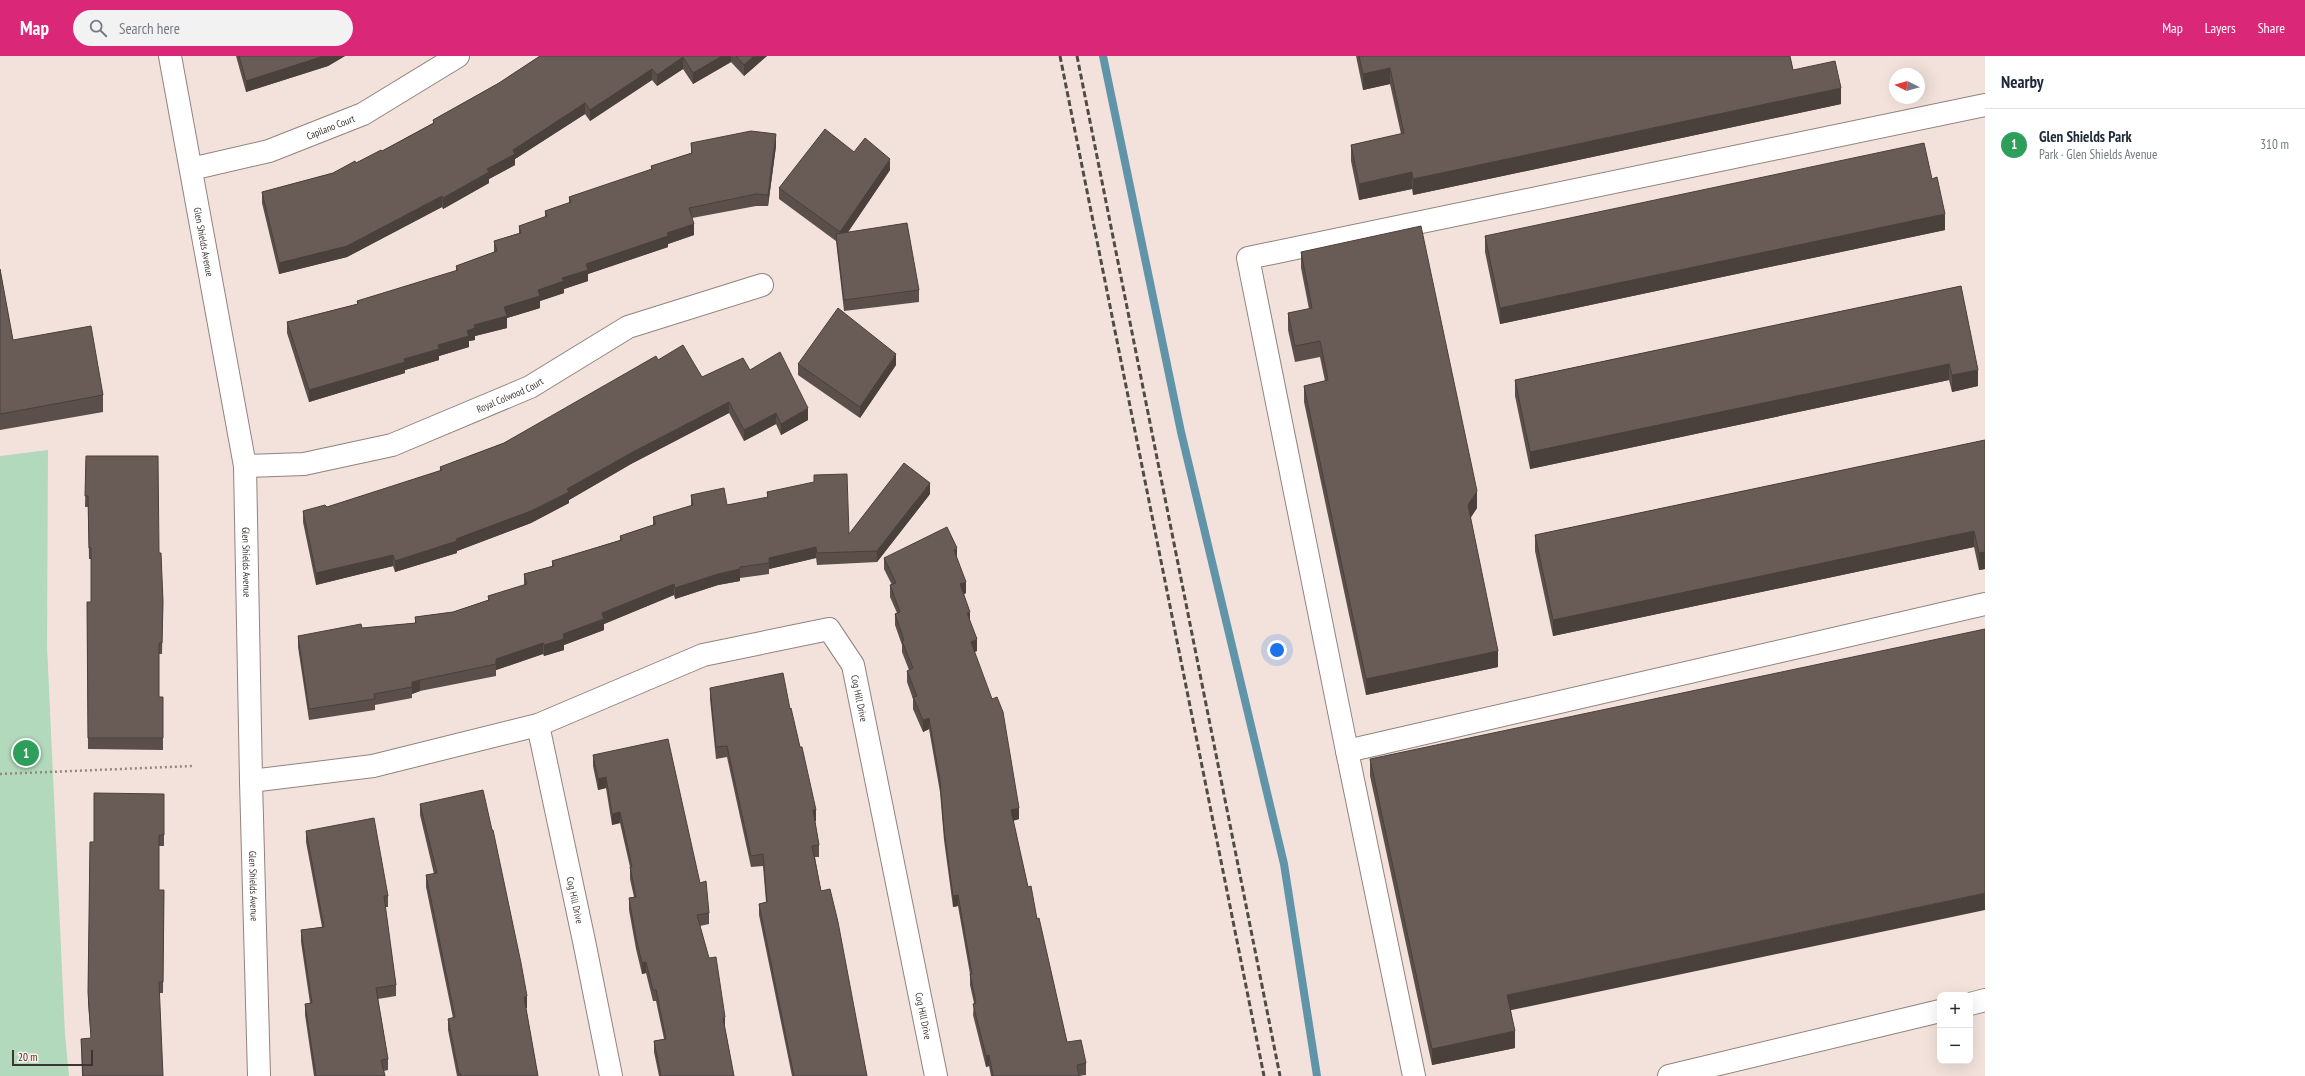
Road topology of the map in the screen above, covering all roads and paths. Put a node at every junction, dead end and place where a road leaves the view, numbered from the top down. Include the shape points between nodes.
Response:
1 (170, 56) edge
2 (458, 56) edge
3 (1985, 105) edge
4 (190, 169) junction
5 (762, 285) dead end
6 (246, 466) junction
7 (1985, 604) edge
8 (538, 725) junction
9 (1347, 750) junction
10 (192, 766) dead end
11 (0, 774) edge
12 (251, 781) junction
13 (1985, 1000) edge
14 (1973, 1003) edge
15 (1937, 1012) edge
16 (259, 1076) edge
17 (610, 1076) edge
18 (936, 1076) edge
19 (1414, 1076) edge
20 (1669, 1076) edge

1 - 4 street, Glen Shields Avenue
2 - 4 street, Capilano Court via 363,114 269,151
3 - 9 street via 1248,258
4 - 6 street, Glen Shields Avenue
5 - 6 street, Royal Colwood Court via 628,327 530,387 392,445 304,464
6 - 12 street, Glen Shields Avenue
7 - 9 street
8 - 12 street, Cog Hill Drive via 373,766
8 - 17 street, Cog Hill Drive
8 - 18 street, Cog Hill Drive via 703,655 829,629 853,665
9 - 19 street
10 - 11 path
12 - 16 street, Glen Shields Avenue
13 - 14 street
15 - 20 street

